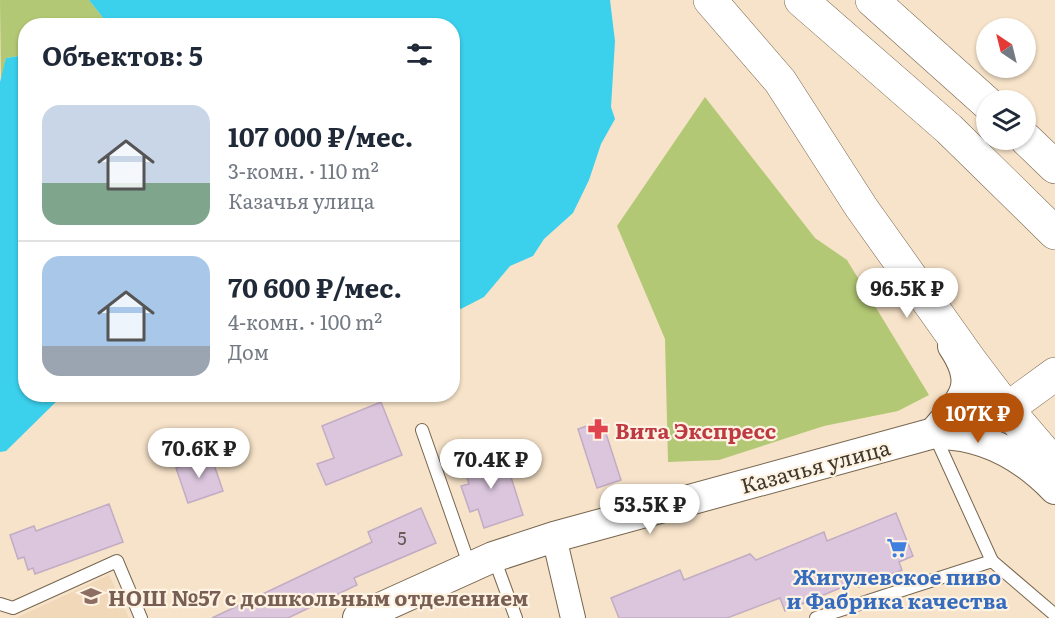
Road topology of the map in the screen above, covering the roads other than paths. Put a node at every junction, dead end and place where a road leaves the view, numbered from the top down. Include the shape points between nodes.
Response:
1 (710, 0) edge
2 (801, 0) edge
3 (872, 0) edge
4 (976, 93) edge
5 (1036, 148) edge
6 (1055, 166) edge
7 (861, 207) junction
8 (1055, 233) edge
9 (1055, 374) edge
10 (1006, 409) junction
11 (423, 430) dead end
12 (934, 433) junction
13 (1055, 465) edge
14 (1055, 489) edge
15 (554, 537) junction
16 (992, 561) junction
17 (482, 562) junction
18 (0, 604) edge
19 (1055, 615) edge
20 (141, 618) edge
21 (358, 618) edge
22 (516, 618) edge
23 (573, 618) edge
24 (816, 618) edge

1 - 7 main road via 780,81
2 - 8 main road via 949,129
3 - 4 main road
5 - 6 main road
7 - 10 main road
7 - 12 street via 964,362 968,374 967,389 960,402
9 - 10 main road, Казачья улица
10 - 12 street, Казачья улица
10 - 13 main road
11 - 17 lane
12 - 14 street, Казачья улица via 955,434 996,446 1017,456
12 - 15 street, Казачья улица
12 - 16 lane
15 - 17 street, Казачья улица
15 - 23 street
16 - 19 lane
16 - 24 lane
17 - 21 street, Казачья улица
17 - 22 lane
18 - 20 lane via 14,608 117,561

